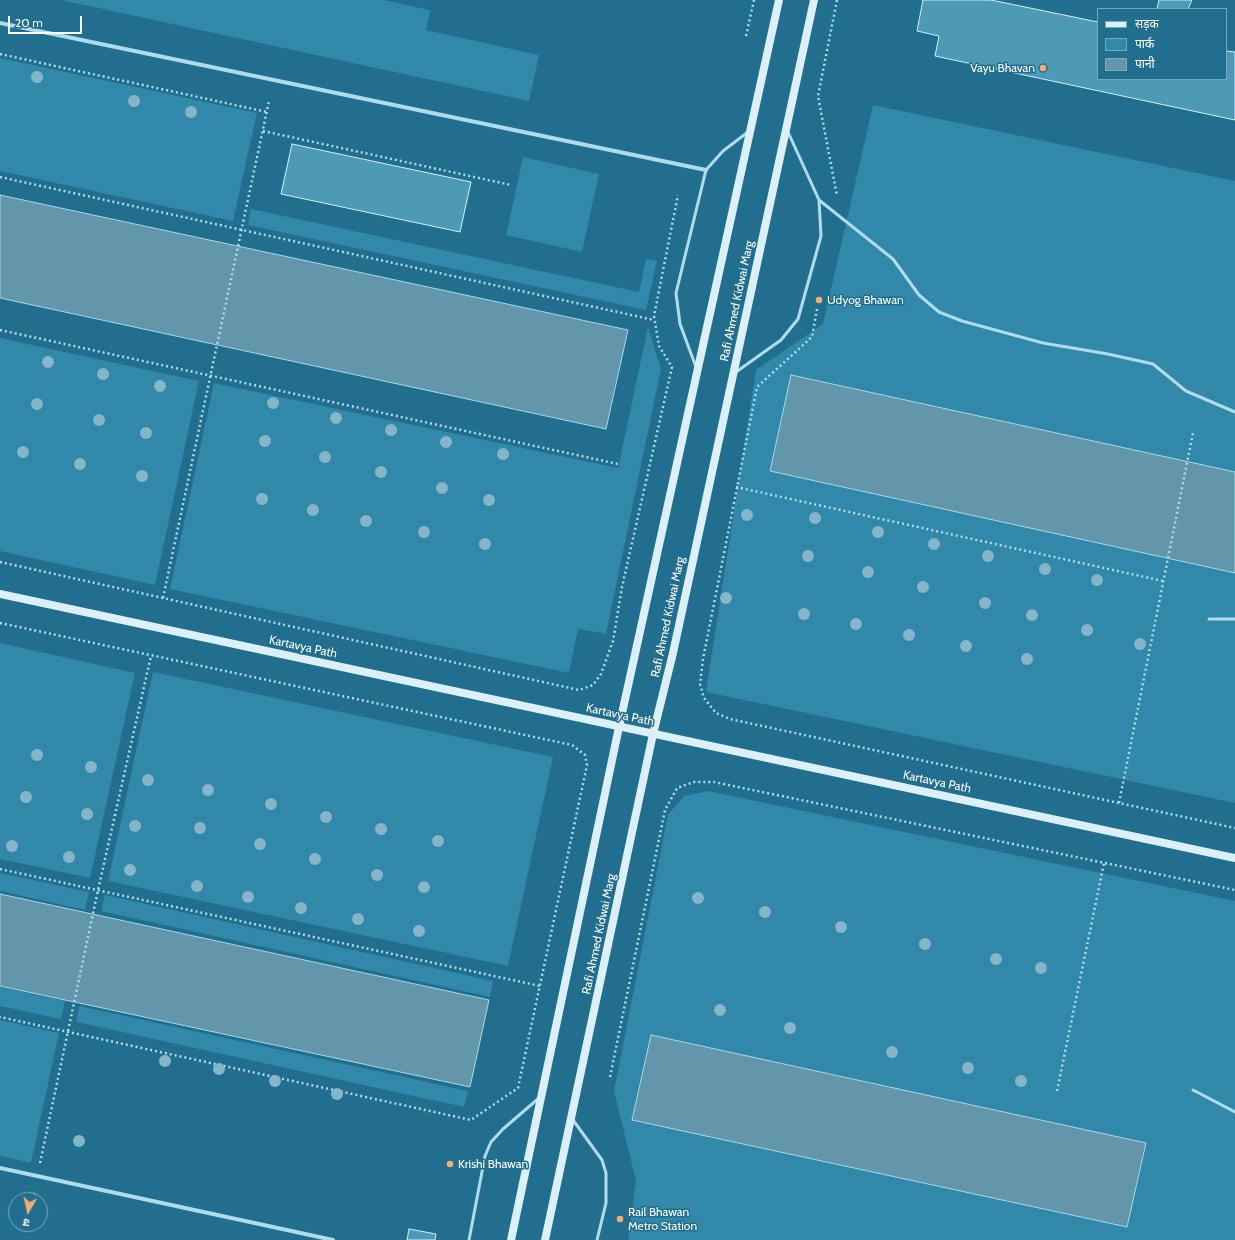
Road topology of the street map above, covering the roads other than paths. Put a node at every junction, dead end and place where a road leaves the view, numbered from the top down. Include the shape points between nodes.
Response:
1 (779, 0) edge
2 (814, 0) edge
3 (0, 23) edge
4 (786, 129) junction
5 (750, 130) junction
6 (706, 170) junction
7 (819, 200) junction
8 (698, 370) junction
9 (733, 374) junction
10 (1235, 412) edge
11 (0, 594) edge
12 (1209, 619) dead end
13 (1235, 619) edge
14 (619, 727) junction
15 (654, 734) junction
16 (1235, 858) edge
17 (1193, 1090) dead end
18 (542, 1095) junction
19 (1235, 1112) edge
20 (572, 1119) junction
21 (0, 1168) edge
22 (333, 1240) edge
23 (468, 1240) edge
24 (510, 1240) edge
25 (546, 1240) edge
26 (597, 1240) edge

1 - 5 main road, Rafi Ahmed Kidwai Marg
2 - 4 main road, Rafi Ahmed Kidwai Marg
3 - 6 street
4 - 7 lane
4 - 9 main road, Rafi Ahmed Kidwai Marg
5 - 6 lane via 723,151
5 - 8 main road, Rafi Ahmed Kidwai Marg
6 - 8 lane via 676,293 680,324
7 - 9 lane via 821,236 798,319 781,340
7 - 10 lane via 894,259 918,295 939,312 962,321 1043,343 1152,364 1186,391
8 - 14 main road, Rafi Ahmed Kidwai Marg
9 - 15 main road, Rafi Ahmed Kidwai Marg
11 - 14 main road, Kartavya Path
12 - 13 lane
14 - 15 main road, Kartavya Path
14 - 18 main road, Rafi Ahmed Kidwai Marg
15 - 16 main road, Kartavya Path
15 - 20 main road, Rafi Ahmed Kidwai Marg
17 - 19 lane
18 - 23 lane via 491,1142 485,1156
18 - 24 main road, Rafi Ahmed Kidwai Marg
20 - 25 main road, Rafi Ahmed Kidwai Marg
20 - 26 lane via 602,1160 606,1174 606,1203
21 - 22 street

